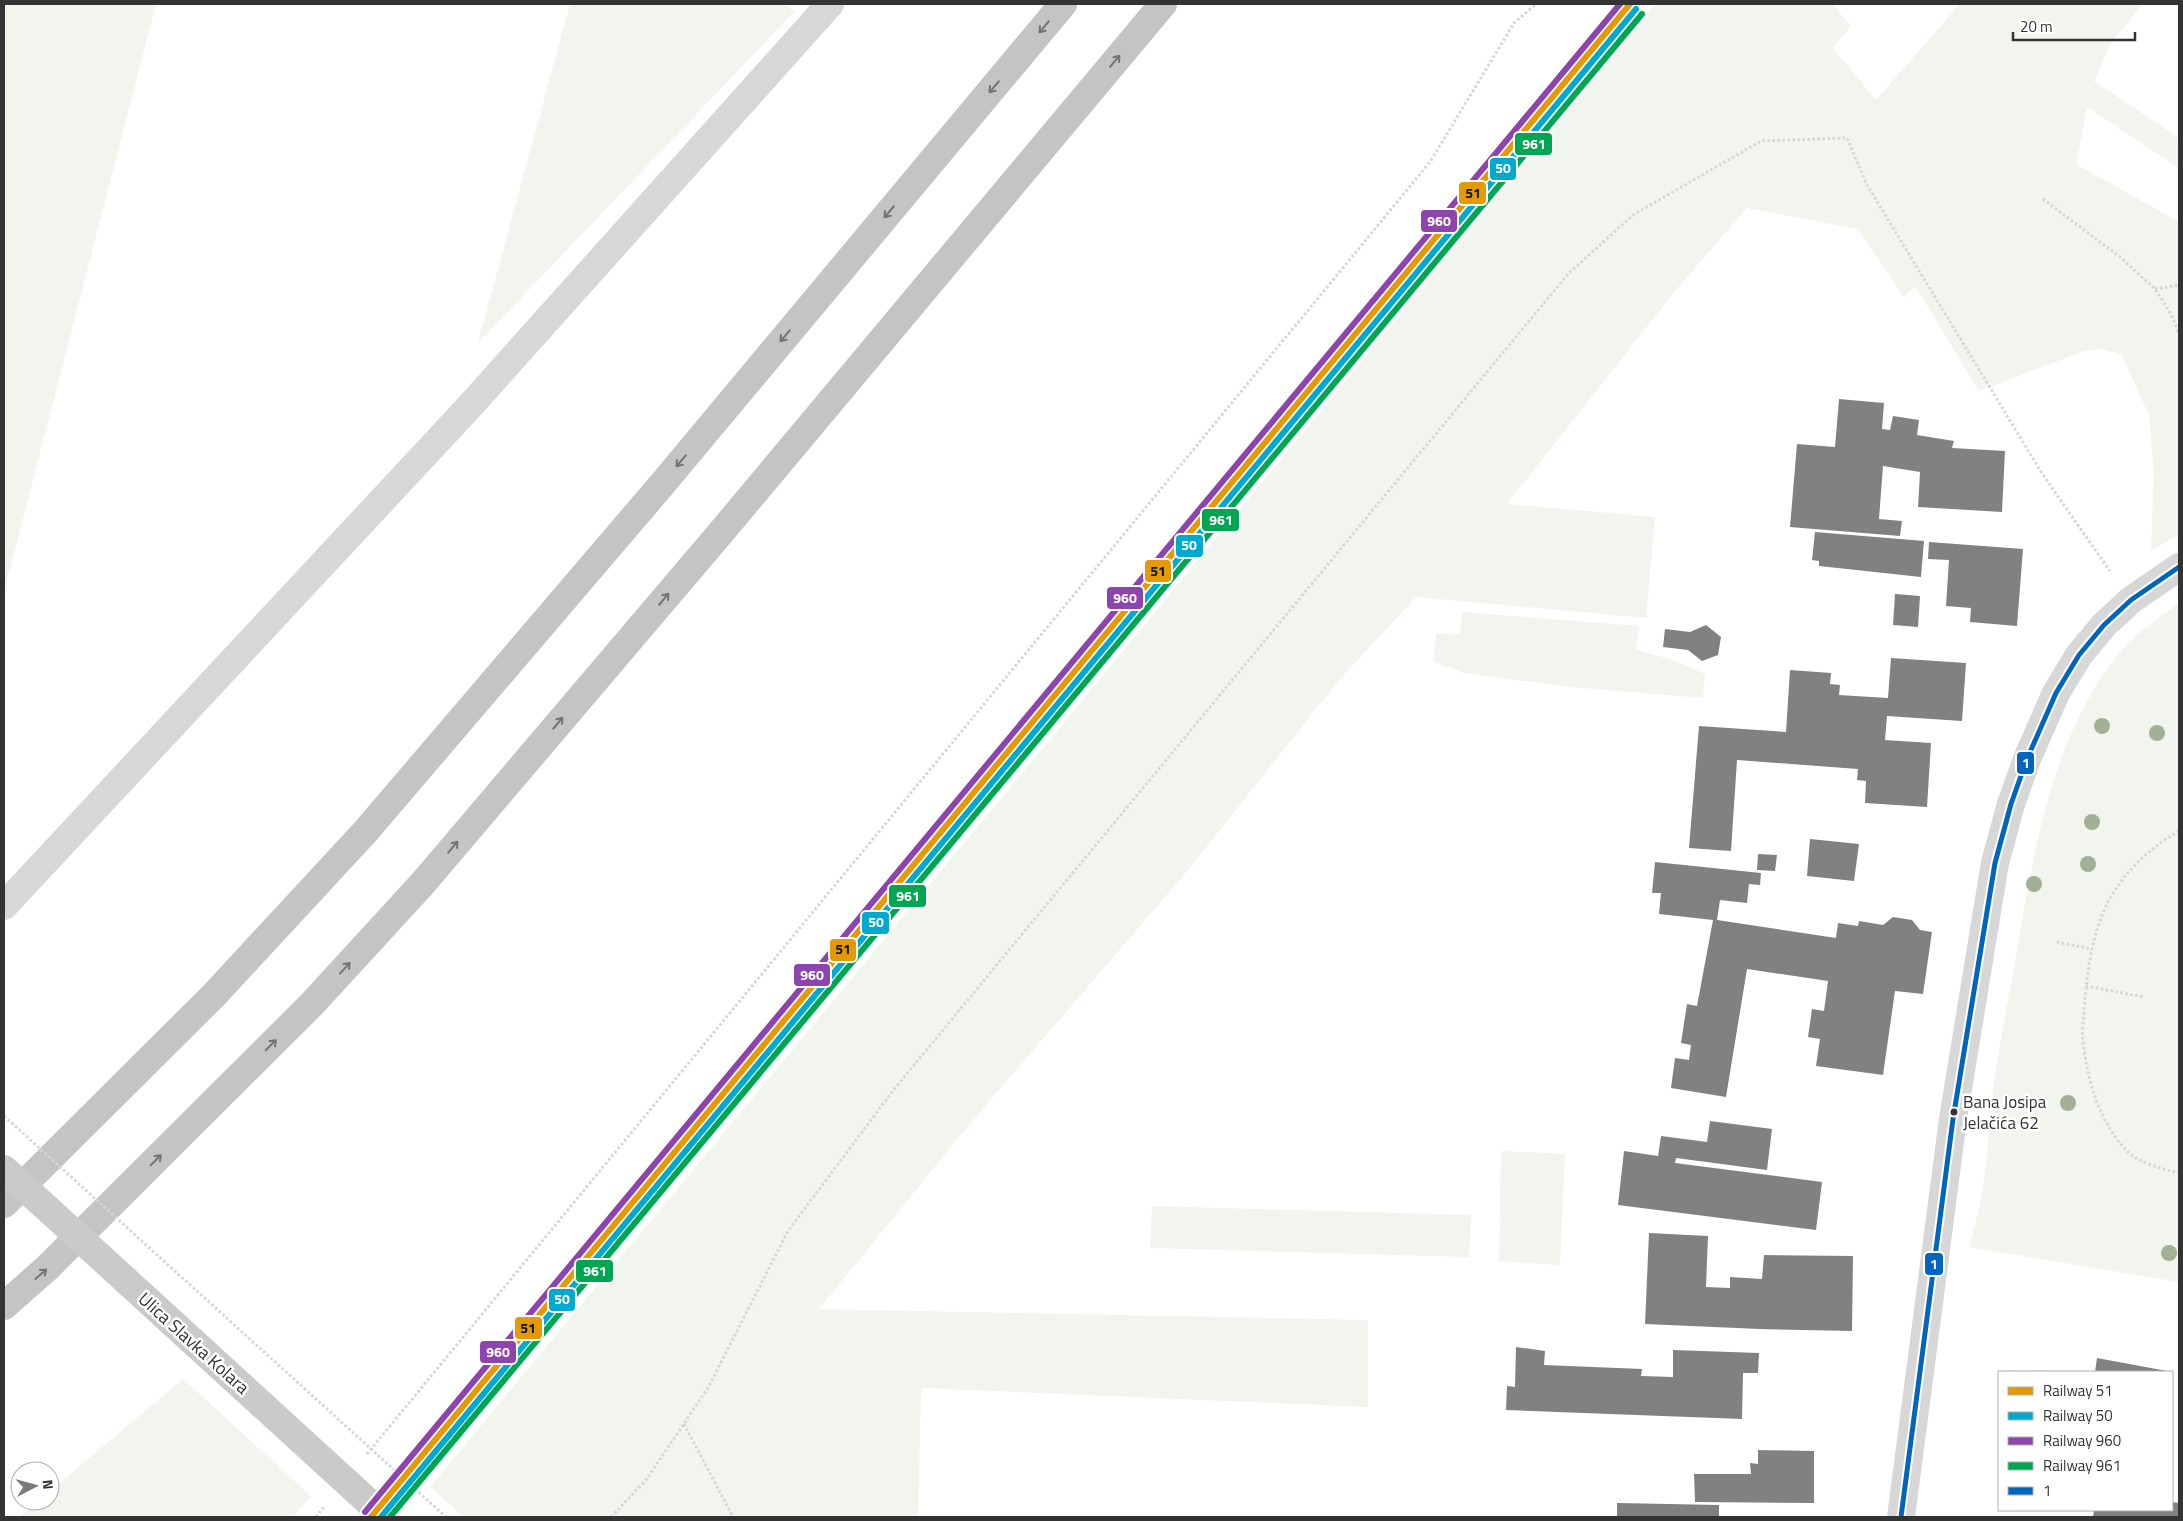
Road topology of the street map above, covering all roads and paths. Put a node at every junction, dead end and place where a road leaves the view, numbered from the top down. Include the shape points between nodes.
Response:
1 (830, 4) edge
2 (1063, 4) edge
3 (1163, 4) edge
4 (1536, 4) edge
5 (2043, 199) dead end
6 (2179, 285) edge
7 (2155, 289) junction
8 (2179, 334) edge
9 (2179, 567) edge
10 (2130, 600) junction
11 (2179, 831) edge
12 (4, 906) edge
13 (2057, 942) dead end
14 (2092, 949) junction
15 (2086, 986) junction
16 (2144, 997) dead end
17 (4, 1116) edge
18 (4, 1169) edge
19 (2179, 1173) edge
20 (4, 1204) edge
21 (4, 1306) edge
22 (684, 1424) junction
23 (364, 1457) dead end
24 (328, 1502) dead end
25 (316, 1517) edge
26 (385, 1517) edge
27 (446, 1517) edge
28 (611, 1517) edge
29 (733, 1517) edge
30 (1901, 1517) edge

1 - 12 street via 470,406
2 -> 20 highway via 664,482 365,832 215,994
21 -> 3 highway via 47,1268 312,1004 423,883
4 - 23 path via 1514,22 1430,162
5 - 7 path via 2120,257
6 - 7 path
7 - 8 path
9 - 10 street
10 - 22 path via 2043,475 1867,185 1847,138 1761,141 1633,215 1568,274 896,1088 788,1231 708,1388
10 - 30 street via 2079,655 2056,693 2027,759 1995,863 1952,1119
11 - 14 path via 2151,849 2124,878 2106,906
13 - 14 path
14 - 15 path
15 - 16 path
15 - 19 path via 2082,1038 2090,1085 2108,1128 2128,1153 2163,1170
17 - 27 path, bridge
18 - 26 main road, Ulica Slavka Kolara, bridge
22 - 28 path via 646,1480
22 - 29 path
24 - 25 path

